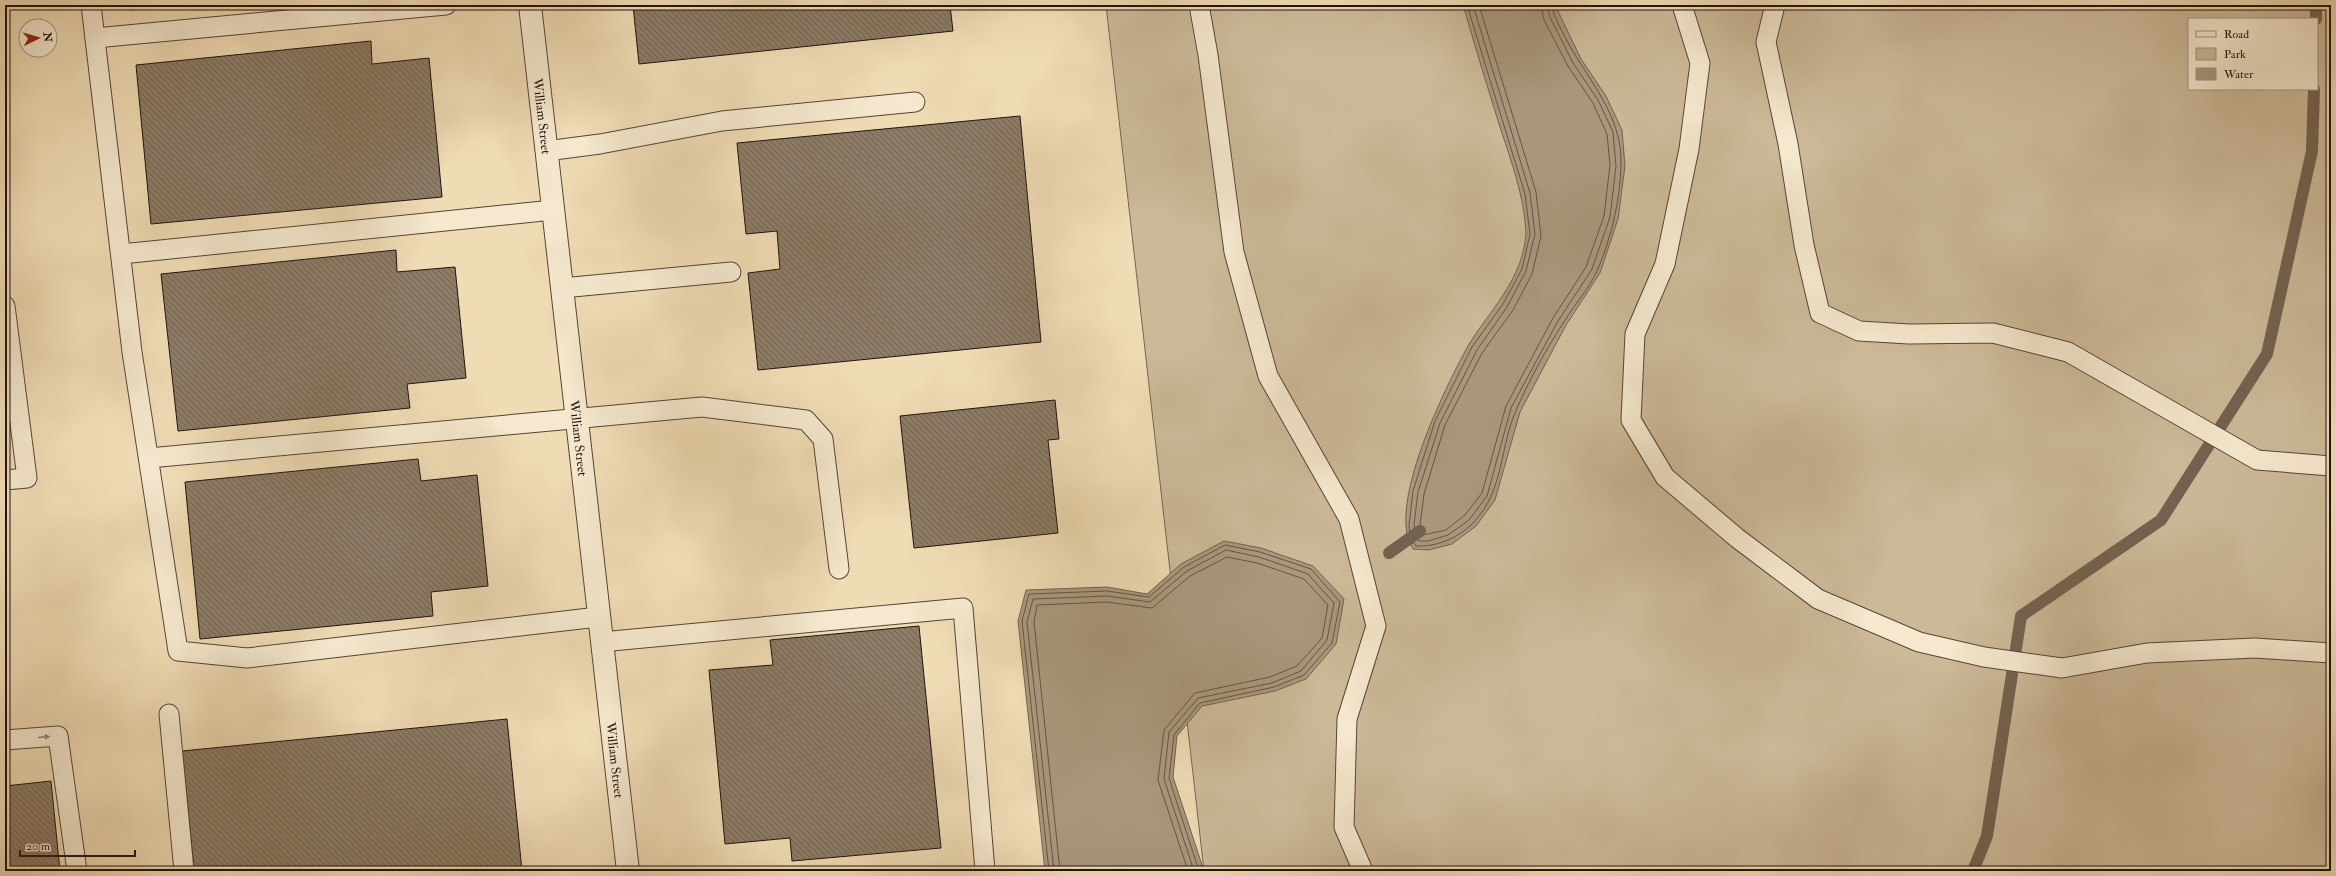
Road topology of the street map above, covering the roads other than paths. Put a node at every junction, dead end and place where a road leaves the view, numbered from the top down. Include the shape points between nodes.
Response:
1 (91, 5) edge
2 (446, 5) edge
3 (530, 5) edge
4 (1199, 5) edge
5 (1682, 5) edge
6 (1775, 5) edge
7 (95, 38) junction
8 (915, 102) dead end
9 (546, 151) junction
10 (553, 210) junction
11 (121, 254) junction
12 (731, 272) dead end
13 (562, 288) junction
14 (5, 306) edge
15 (576, 419) junction
16 (149, 458) junction
17 (2331, 466) edge
18 (5, 480) edge
19 (839, 569) dead end
20 (598, 617) junction
21 (601, 642) junction
22 (2331, 653) edge
23 (168, 714) dead end
24 (5, 740) edge
25 (76, 871) edge
26 (184, 871) edge
27 (628, 871) edge
28 (985, 871) edge
29 (1363, 871) edge

1 - 7 lane
2 - 7 lane
3 - 9 street, William Street
4 - 29 lane via 1234,252 1268,376 1349,519 1376,626 1347,719 1344,827
5 - 22 lane via 1700,63 1689,149 1665,264 1635,334 1631,420 1665,477 1737,538 1818,599 1919,642 1988,658 2062,668 2147,653 2247,648
6 - 17 lane via 1766,42 1788,144 1804,245 1820,314 1858,331 1910,334 1993,333 2068,352 2257,460
7 - 11 lane
8 - 9 lane via 722,121 600,144
9 - 10 street, William Street
10 - 11 lane
10 - 13 street, William Street
11 - 16 lane via 132,352
12 - 13 lane
13 - 15 street, William Street
14 - 18 lane via 27,478
15 - 16 lane
15 - 19 lane via 702,407 806,420 823,439
15 - 20 street, William Street
16 - 20 lane via 178,651 247,658
20 - 21 street, William Street
21 - 27 street, William Street
21 - 28 lane via 963,608
23 - 26 lane
24 -> 25 lane via 58,736

